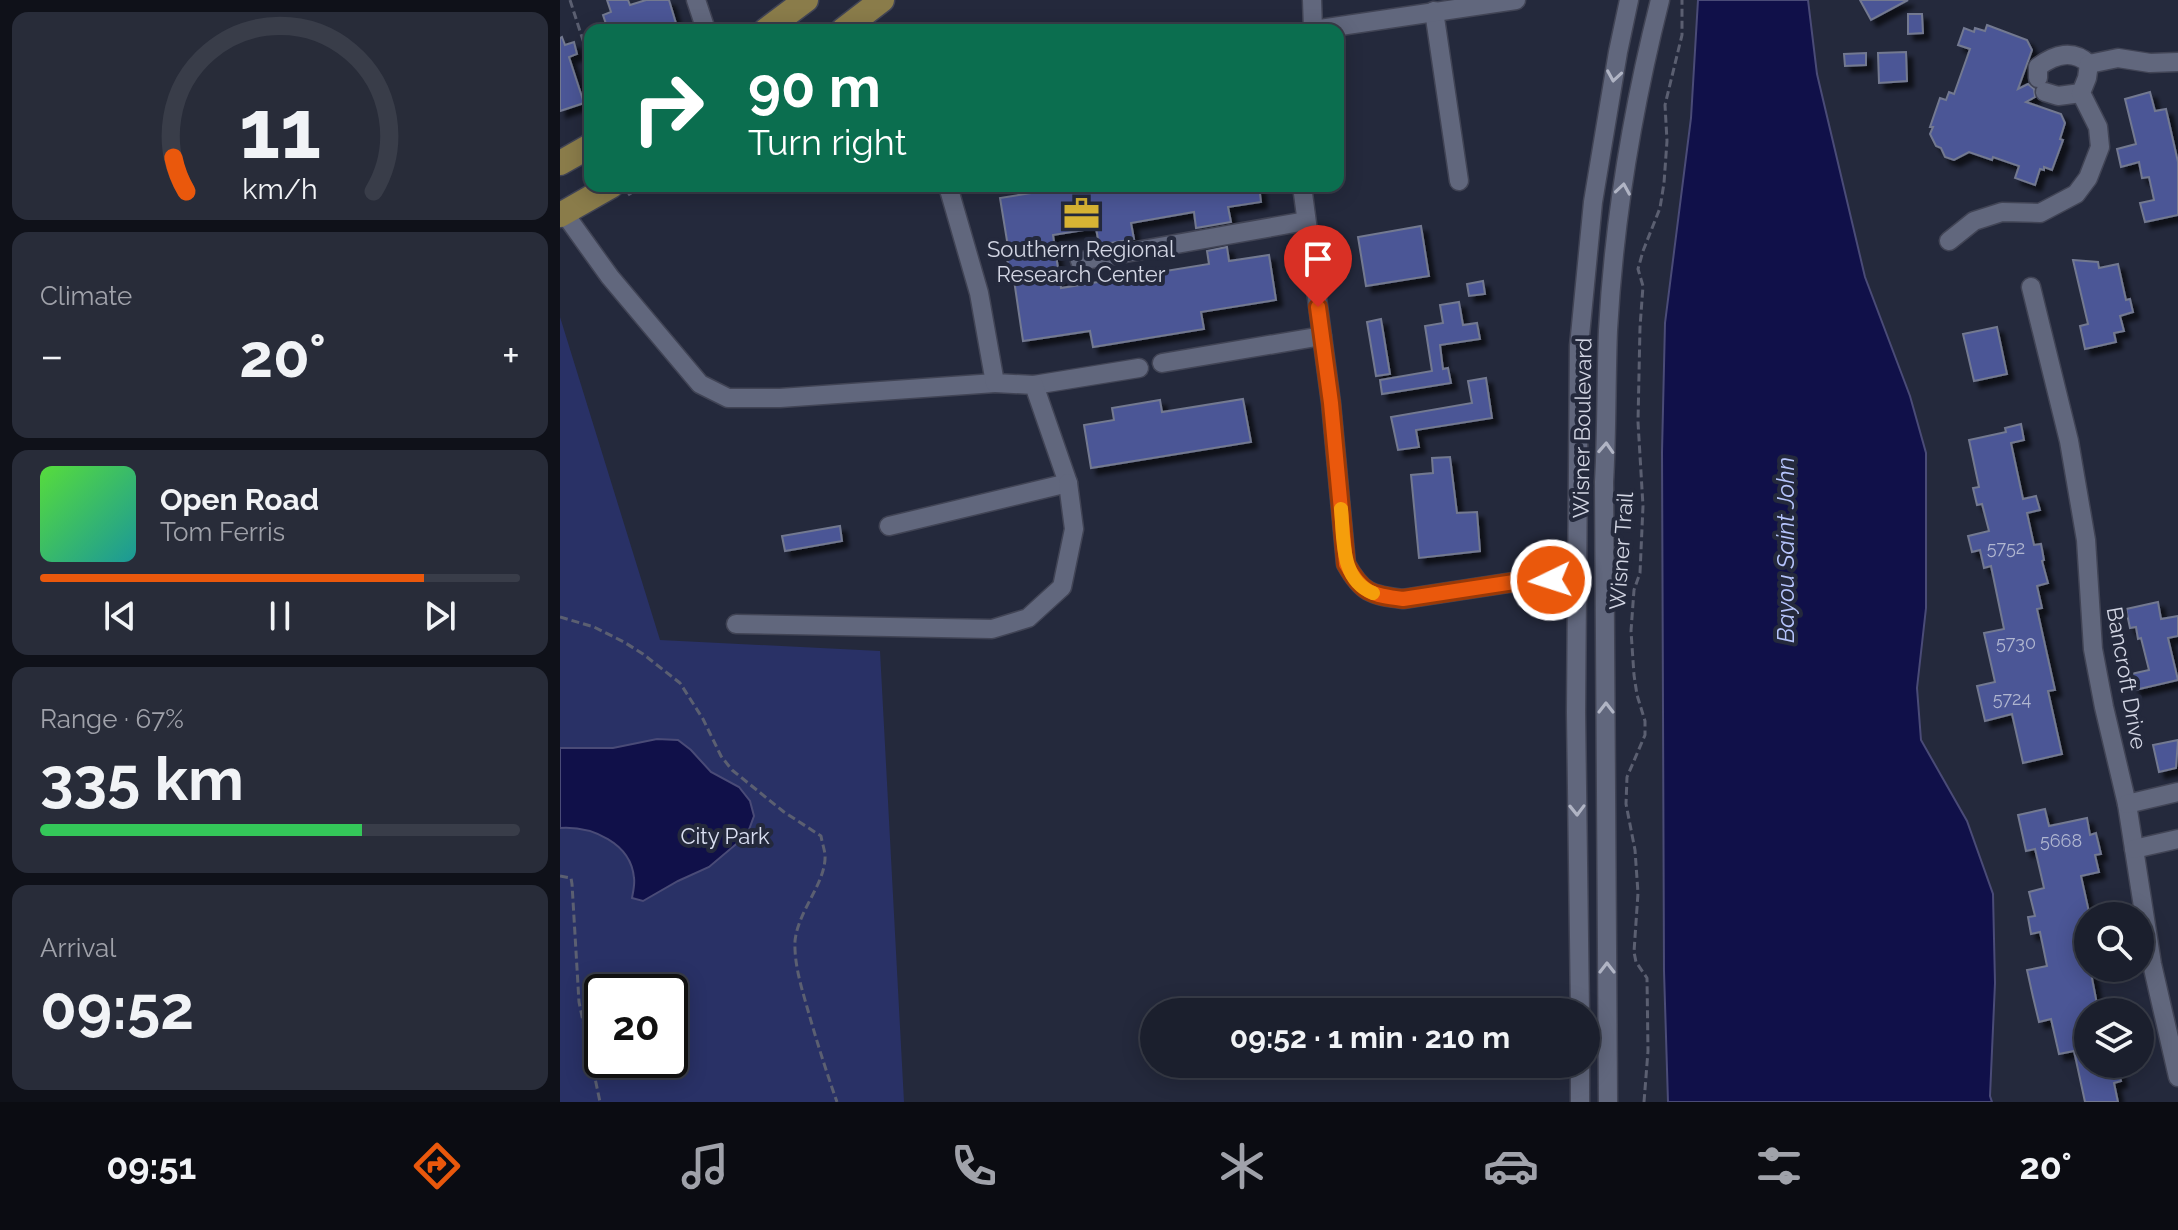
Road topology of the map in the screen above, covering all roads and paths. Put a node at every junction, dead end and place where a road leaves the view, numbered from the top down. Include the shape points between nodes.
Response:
1 (570, 0) edge
2 (696, 0) edge
3 (882, 0) edge
4 (1312, 0) edge
5 (1516, 0) edge
6 (1682, 0) edge
7 (1624, 2) edge
8 (1658, 6) edge
9 (1423, 8) edge
10 (799, 14) edge
11 (704, 24) edge
12 (778, 24) edge
13 (851, 24) edge
14 (1313, 24) edge
15 (1339, 24) edge
16 (584, 43) edge
17 (2178, 62) edge
18 (2089, 64) junction
19 (2081, 93) junction
20 (584, 149) edge
21 (560, 163) edge
22 (1459, 181) dead end
23 (600, 192) edge
24 (950, 192) edge
25 (1303, 192) edge
26 (562, 214) edge
27 (1306, 221) junction
28 (1949, 241) dead end
29 (1080, 261) dead end
30 (2031, 287) dead end
31 (1322, 336) junction
32 (1162, 363) dead end
33 (1139, 368) dead end
34 (995, 383) junction
35 (1034, 385) junction
36 (1068, 483) junction
37 (889, 526) dead end
38 (1576, 578) junction
39 (560, 617) edge
40 (736, 624) dead end
41 (2178, 792) edge
42 (2127, 804) junction
43 (2178, 839) edge
44 (2134, 849) junction
45 (560, 876) edge
46 (1580, 998) edge
47 (2178, 1077) edge
48 (1580, 1078) edge
49 (600, 1102) edge
50 (837, 1102) edge
51 (1580, 1102) edge
52 (1608, 1102) edge
53 (1644, 1102) edge

1 - 16 path
2 - 11 street
3 - 13 main road
4 - 14 street
5 - 9 street
6 - 53 path, Wisner Trail via 1682,35 1665,105 1660,208 1638,269 1643,286 1638,449 1643,506 1631,631 1645,735 1627,777 1626,804 1638,893 1634,952 1647,978
7 - 8 street
7 -> 38 street, Wisner Boulevard via 1593,202 1579,346
52 -> 8 street, Wisner Boulevard via 1608,330 1623,192
9 - 15 street
9 - 22 street
10 - 12 main road
17 - 18 street via 2118,58
18 - 19 street
18 - 19 street via 2081,56 2064,54 2038,67 2042,85 2058,96
19 - 28 street via 2098,127 2100,147 2076,194 2040,213 2002,212 1974,221
20 - 21 main road
23 - 26 main road
24 - 34 street via 979,293
25 - 27 street
26 - 34 street via 700,384 728,398
27 - 29 street
27 - 31 street
30 - 42 street, Bancroft Drive via 2069,441 2086,540 2093,649
31 - 32 street
31 - 38 street via 1346,564 1357,584 1403,599
33 - 35 street
34 - 35 street
35 - 36 street
36 - 37 street
36 - 40 street via 1074,529 1062,587 1028,618 992,629
38 -> 46 street, Wisner Boulevard
39 - 50 path via 624,642 680,683 732,770 821,836 825,857 798,925 796,955
41 - 42 street
42 - 44 street, Bancroft Drive
43 - 44 street
44 - 47 street, Bancroft Drive via 2152,964
45 - 49 path via 571,878 579,1002
48 - 51 street

